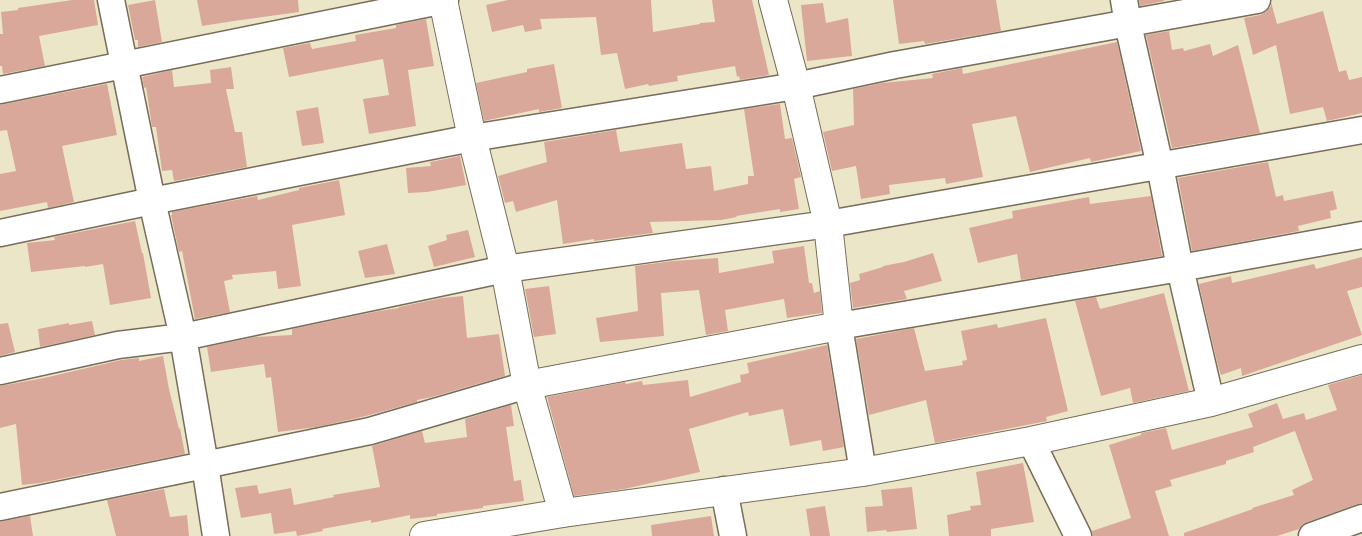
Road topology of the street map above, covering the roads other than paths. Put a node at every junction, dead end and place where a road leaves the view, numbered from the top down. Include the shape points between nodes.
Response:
1 (111, 0) edge
2 (444, 0) edge
3 (773, 0) edge
4 (1257, 0) edge
5 (1126, 12) edge
6 (125, 64) junction
7 (796, 86) junction
8 (0, 90) edge
9 (1362, 130) edge
10 (472, 138) junction
11 (1160, 166) junction
12 (152, 201) junction
13 (828, 224) junction
14 (0, 233) edge
15 (1362, 235) edge
16 (1180, 268) junction
17 (505, 269) junction
18 (839, 326) junction
19 (183, 337) junction
20 (1362, 358) edge
21 (0, 371) edge
22 (528, 385) junction
23 (1211, 402) junction
24 (1031, 441) junction
25 (205, 465) junction
26 (864, 472) junction
27 (724, 490) junction
28 (0, 507) edge
29 (563, 513) junction
30 (1362, 518) edge
31 (216, 536) edge
32 (424, 536) edge
33 (733, 536) edge
34 (1078, 536) edge
35 (1312, 536) edge

1 - 6 street
2 - 6 street
2 - 10 street
3 - 7 street
4 - 5 street
5 - 7 street
5 - 11 street
6 - 8 street
6 - 12 street
7 - 10 street
7 - 13 street
9 - 11 street
10 - 12 street
10 - 17 street
11 - 13 street
11 - 16 street
12 - 14 street
12 - 19 street
13 - 17 street
13 - 18 street
15 - 16 street
16 - 18 street
16 - 23 street
17 - 19 street
17 - 22 street
18 - 22 street
18 - 26 street
19 - 21 street via 118,346
19 - 25 street
20 - 23 street
22 - 25 street via 370,431
22 - 29 street
23 - 24 street
24 - 26 street
24 - 34 street
25 - 28 street
25 - 31 street
26 - 27 street
27 - 29 street
27 - 33 street
29 - 32 street
30 - 35 street

